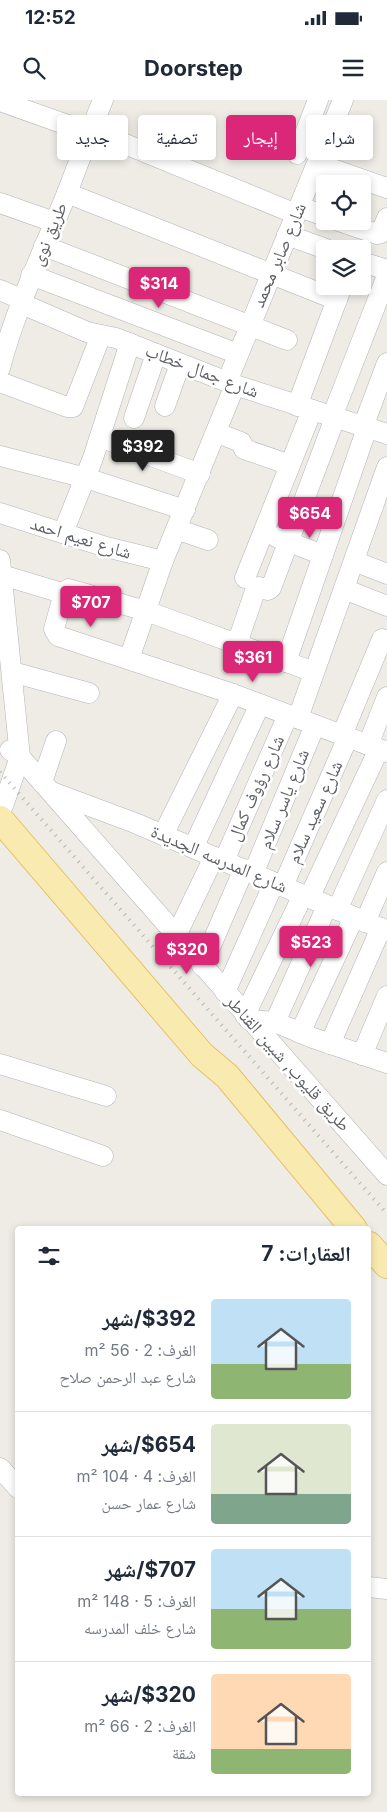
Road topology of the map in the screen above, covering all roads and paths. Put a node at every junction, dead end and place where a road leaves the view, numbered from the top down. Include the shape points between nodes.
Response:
1 (103, 100) edge
2 (318, 100) edge
3 (343, 100) edge
4 (0, 101) edge
5 (97, 115) edge
6 (57, 120) edge
7 (128, 146) edge
8 (296, 154) dead end
9 (79, 160) edge
10 (318, 164) junction
11 (387, 188) edge
12 (67, 193) junction
13 (0, 203) edge
14 (298, 211) junction
15 (316, 214) edge
16 (387, 218) edge
17 (54, 222) junction
18 (365, 230) edge
19 (287, 235) junction
20 (316, 245) edge
21 (44, 246) junction
22 (371, 265) edge
23 (387, 270) edge
24 (271, 274) junction
25 (31, 276) junction
26 (387, 276) edge
27 (316, 286) edge
28 (0, 290) edge
29 (339, 295) edge
30 (21, 301) junction
31 (250, 326) junction
32 (4, 332) edge
33 (101, 334) junction
34 (287, 340) dead end
35 (130, 343) junction
36 (156, 354) junction
37 (238, 354) junction
38 (387, 363) edge
39 (180, 364) junction
40 (0, 368) edge
41 (0, 382) edge
42 (231, 384) junction
43 (165, 406) dead end
44 (305, 408) junction
45 (333, 417) junction
46 (134, 418) dead end
47 (365, 427) junction
48 (217, 433) junction
49 (387, 434) edge
50 (100, 437) junction
51 (0, 456) edge
52 (290, 465) junction
53 (387, 468) edge
54 (200, 474) junction
55 (86, 478) junction
56 (185, 510) junction
57 (0, 513) edge
58 (176, 529) junction
59 (263, 532) junction
60 (63, 533) junction
61 (208, 540) dead end
62 (288, 542) junction
63 (323, 555) junction
64 (163, 561) junction
65 (354, 561) junction
66 (1, 567) edge
67 (387, 574) edge
68 (245, 578) dead end
69 (344, 589) junction
70 (64, 593) junction
71 (387, 606) edge
72 (146, 611) junction
73 (382, 639) dead end
74 (237, 644) junction
75 (129, 659) junction
76 (286, 662) junction
77 (314, 672) junction
78 (6, 677) edge
79 (89, 694) dead end
80 (233, 694) junction
81 (387, 697) edge
82 (260, 704) junction
83 (300, 719) junction
84 (345, 736) junction
85 (56, 741) dead end
86 (378, 748) edge
87 (16, 750) junction
88 (0, 773) edge
89 (46, 787) junction
90 (387, 800) edge
91 (1, 810) edge
92 (163, 835) junction
93 (193, 848) junction
94 (219, 859) junction
95 (249, 872) junction
96 (387, 872) edge
97 (278, 884) junction
98 (306, 896) junction
99 (359, 919) edge
100 (176, 936) junction
101 (202, 966) junction
102 (225, 992) junction
103 (387, 996) edge
104 (247, 1017) junction
105 (275, 1022) junction
106 (300, 1033) junction
107 (330, 1044) junction
108 (362, 1055) junction
109 (387, 1063) edge
110 (0, 1064) edge
111 (106, 1096) dead end
112 (0, 1120) edge
113 (103, 1156) dead end
114 (387, 1175) edge
115 (346, 1225) edge
116 (371, 1247) edge
117 (387, 1265) edge
118 (0, 1468) edge
119 (15, 1485) edge
120 (371, 1587) edge
121 (387, 1589) edge

1 - 5 street, طريق نوى
2 - 8 street
3 - 10 street, شارع صابر محمد
4 - 6 street
7 - 14 street
9 - 12 street, طريق نوى
10 - 11 street
10 - 14 street, شارع صابر محمد
12 - 17 street, طريق نوى
12 - 24 street
13 - 17 street
14 - 15 street
14 - 19 street, شارع صابر محمد
16 - 18 street via 381,232
17 - 21 street, طريق نوى
19 - 20 street
19 - 24 street, شارع صابر محمد
21 - 25 street, طريق نوى
21 - 31 street
22 - 23 street
24 - 27 street
24 - 31 street, شارع صابر محمد
25 - 30 street, طريق نوى
25 - 37 street
26 - 45 street
28 - 30 street, شارع جمال خطاب
29 - 44 street
30 - 32 street, طريق نوى
30 - 33 street, شارع جمال خطاب via 87,332
31 - 34 street
31 - 37 street, شارع صابر محمد
32 - 40 street, طريق نوى
33 - 35 street, شارع جمال خطاب
33 - 41 street via 76,404 71,408
35 - 36 street, شارع جمال خطاب
35 - 50 street
36 - 39 street, شارع جمال خطاب
36 - 46 street
37 - 42 street, شارع صابر محمد
38 - 47 street
39 - 42 street, شارع جمال خطاب
39 - 43 street
42 - 44 street, شارع جمال خطاب
42 - 48 street, شارع صابر محمد
44 - 45 street, شارع جمال خطاب
44 - 52 street
45 - 47 street, شارع جمال خطاب
45 - 62 street
47 - 49 street, شارع جمال خطاب
47 - 63 street
48 - 52 street via 241,442 244,449
48 - 54 street, شارع صابر محمد
50 - 54 street
50 - 55 street
51 - 55 street
52 - 59 street
53 - 65 street
54 - 56 street, شارع صابر محمد
55 - 56 street
55 - 60 street
56 - 58 street, شارع صابر محمد
57 - 60 street, شارع نعيم احمد
58 - 61 street
58 - 64 street, شارع صابر محمد
59 - 62 street
59 - 68 street
60 - 64 street, شارع نعيم احمد
62 - 63 street
62 - 74 street via 271,588 256,588
63 - 76 street
64 - 72 street, شارع صابر محمد
65 - 67 street
65 - 69 street
66 - 70 street
66 - 78 street
69 - 71 street
69 - 77 street
70 - 72 street via 69,589
70 - 75 street via 54,629 58,636
72 - 74 street
72 - 75 street, شارع صابر محمد
73 - 84 street, شارع سعيد سلام
74 - 76 street
75 - 80 street
76 - 77 street
77 - 83 street
78 - 79 street
78 - 87 street via 15,701
80 - 82 street
80 - 92 street
81 - 86 street
82 - 83 street
82 - 93 street
83 - 84 street
83 - 94 street, شارع رؤوف كمال
83 - 95 street, شارع ياسر سلام
84 - 86 street
84 - 97 street, شارع سعيد سلام
85 - 89 street
86 - 98 street
87 - 88 street
87 - 89 street, طريق قليوب, شبين القناطر
87 - 91 street
89 - 92 street, شارع المدرسه الجديدة
89 - 100 street, طريق قليوب, شبين القناطر
90 - 99 street
91 - 115 main road via 212,1046 227,1076
92 - 93 street, شارع المدرسه الجديدة
93 - 94 street, شارع المدرسه الجديدة
94 - 95 street, شارع المدرسه الجديدة
94 - 100 street, شارع رؤوف كمال
95 - 97 street, شارع المدرسه الجديدة
95 - 101 street, شارع ياسر سلام
96 - 99 street
97 - 98 street, شارع المدرسه الجديدة
97 - 102 street, شارع سعيد سلام
98 - 99 street, شارع المدرسه الجديدة
98 - 104 street
99 - 105 street
99 - 106 street
99 - 107 street
100 - 101 street, طريق قليوب, شبين القناطر
101 - 102 street, طريق قليوب, شبين القناطر
102 - 104 street, طريق قليوب, شبين القناطر
103 - 108 street
104 - 105 street
104 - 114 street, طريق قليوب, شبين القناطر
105 - 106 street
106 - 107 street
107 - 108 street
108 - 109 street
110 - 111 street
112 - 113 street
116 - 117 main road
118 - 119 street
120 - 121 street

